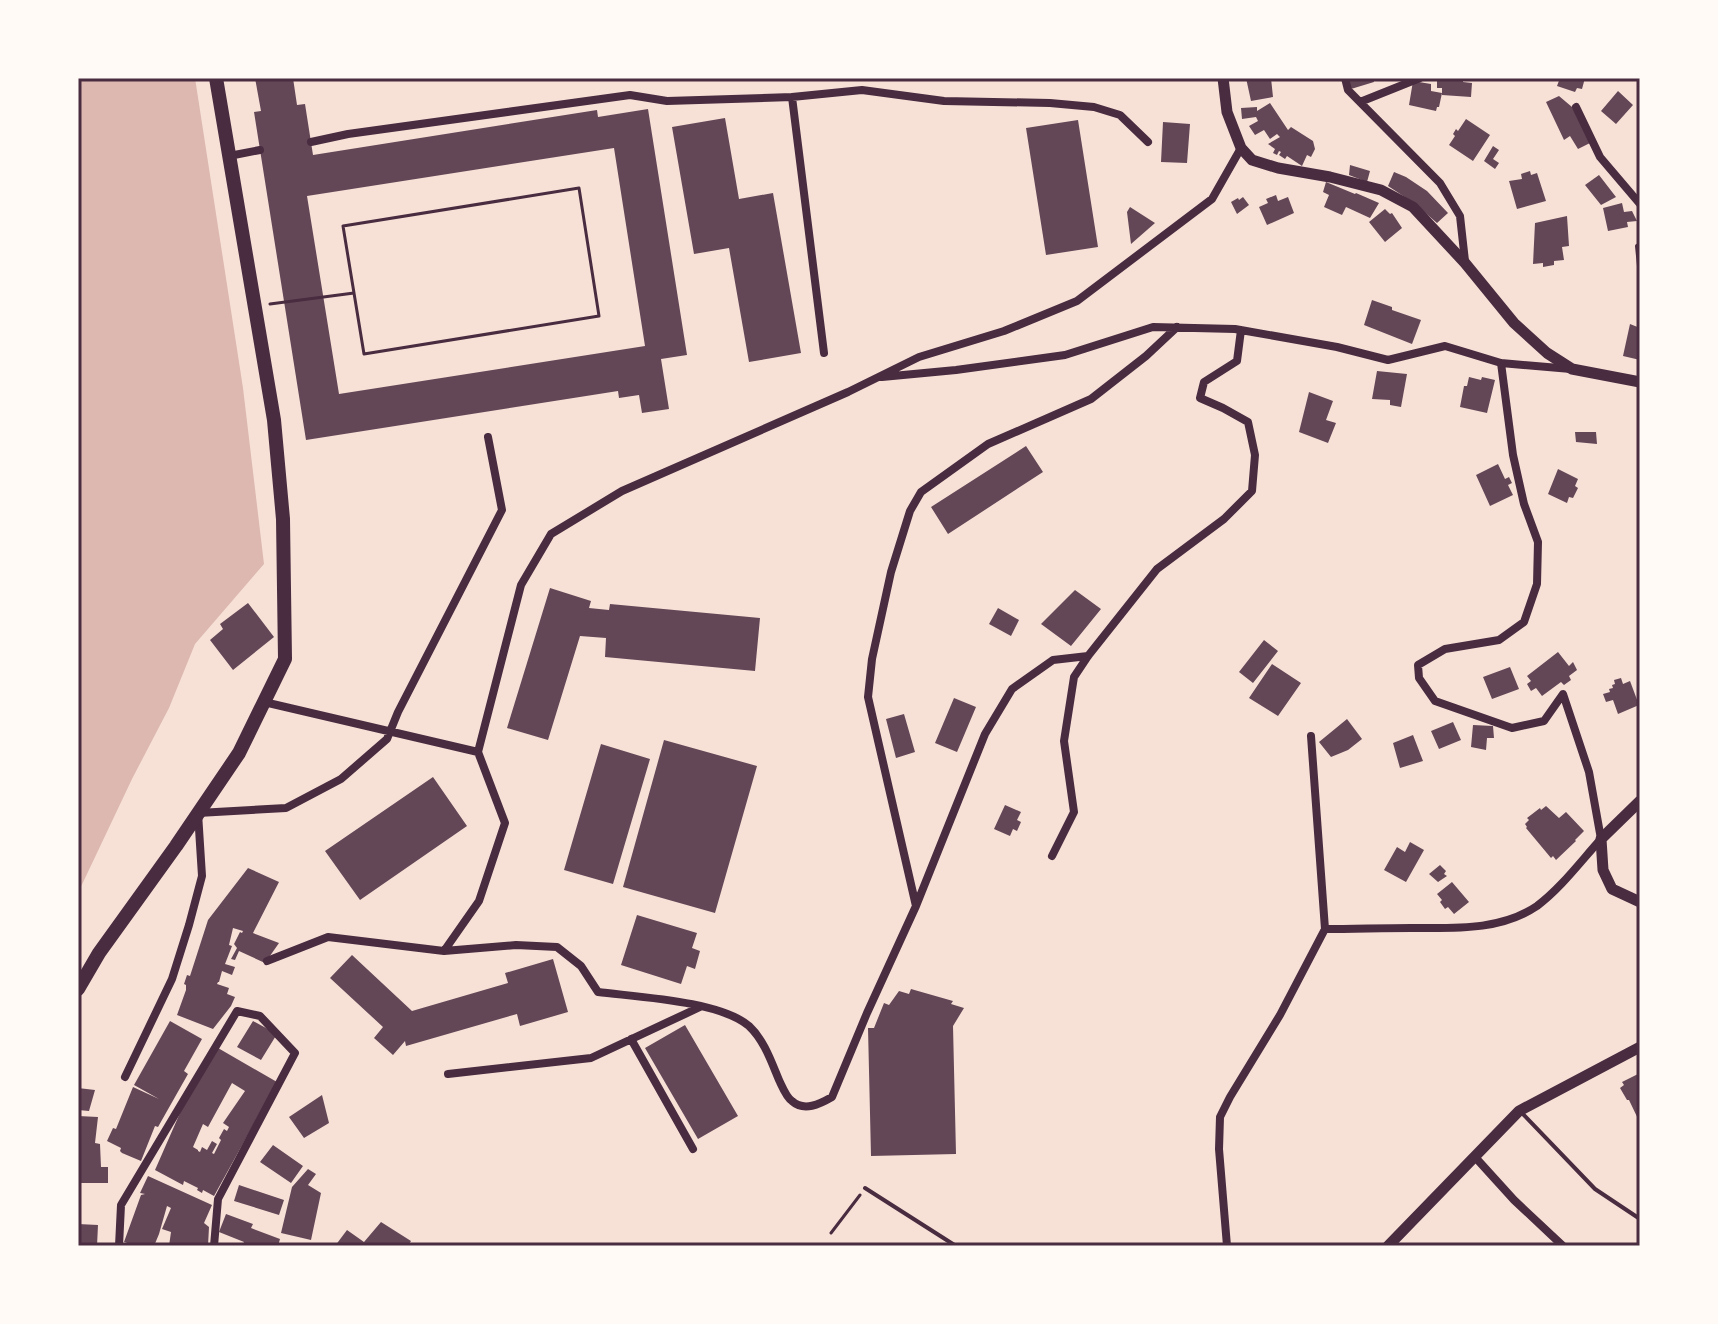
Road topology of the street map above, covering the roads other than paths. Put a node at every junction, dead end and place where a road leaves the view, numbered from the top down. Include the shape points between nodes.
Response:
1 (216, 78) edge
2 (1223, 78) edge
3 (1345, 78) edge
4 (1420, 78) edge
5 (792, 97) junction
6 (1360, 102) junction
7 (1576, 107) dead end
8 (311, 142) dead end
9 (1148, 142) dead end
10 (1241, 148) junction
11 (260, 150) dead end
12 (229, 156) junction
13 (1640, 204) edge
14 (1640, 245) edge
15 (1465, 263) junction
16 (1640, 276) edge
17 (1177, 327) junction
18 (1241, 330) junction
19 (824, 353) dead end
20 (1501, 363) junction
21 (1572, 369) junction
22 (878, 377) junction
23 (1640, 382) edge
24 (488, 437) dead end
25 (1088, 656) junction
26 (264, 702) junction
27 (391, 730) junction
28 (1311, 736) dead end
29 (478, 752) junction
30 (1640, 801) edge
31 (198, 813) junction
32 (1601, 839) junction
33 (1052, 856) dead end
34 (1640, 902) edge
35 (916, 906) junction
36 (1325, 929) junction
37 (444, 951) junction
38 (267, 961) dead end
39 (78, 989) edge
40 (701, 1006) junction
41 (631, 1039) junction
42 (1640, 1047) edge
43 (448, 1074) dead end
44 (125, 1077) dead end
45 (1519, 1111) junction
46 (693, 1149) dead end
47 (1475, 1157) junction
48 (865, 1188) road end
49 (1640, 1219) edge
50 (119, 1246) edge
51 (214, 1246) edge
52 (956, 1246) edge
53 (1227, 1246) edge
54 (1388, 1246) edge
55 (1563, 1246) edge

1 - 12 main road
2 - 10 street via 1227,112
3 - 6 street
4 - 6 street
5 - 8 street via 667,101 630,95
5 - 9 street via 862,90 944,101 1094,107 1120,115
5 - 19 street
6 - 15 street via 1440,183 1460,216
7 - 13 street via 1600,157
10 - 15 street via 1252,160 1278,168 1381,190 1413,207
10 - 22 street via 1212,199 1077,301 919,357
11 - 12 street
12 - 26 main road via 274,420 283,535 285,659
14 - 16 lane
15 - 21 street via 1514,323
17 - 18 street
17 - 22 street via 1153,327 1065,355
17 - 35 street via 1091,399 988,444 921,492 910,511 891,572 868,697
18 - 20 street via 1388,360 1445,346
18 - 25 street via 1237,361 1204,382 1200,398 1248,422 1255,455 1252,491 1157,569
20 - 21 street
20 - 32 street via 1513,455 1538,542 1537,584 1524,622 1499,640 1445,649 1418,665 1419,678 1435,701 1512,728 1544,721 1563,694 1589,772
21 - 23 street
22 - 29 street via 622,491 551,534 521,585
24 - 27 street via 502,510
25 - 33 street via 1074,677 1064,741 1074,812
25 - 35 street via 1053,660 1012,689 985,734
26 - 27 street
26 - 31 main road via 239,753
27 - 29 street
27 - 31 street via 341,779 286,808
28 - 36 street
29 - 37 street via 505,823 479,901
30 - 32 street
31 - 39 main road
31 - 44 street via 202,876 189,925 172,979
32 - 34 street via 1603,870 1612,889
32 - 36 street via 1536,906 1495,924
35 - 40 street via 832,1097 820,1105 804,1107 791,1101 752,1028 738,1017
36 - 53 street via 1220,1117
37 - 38 street via 328,937
37 - 40 street via 557,947 581,966 598,992
40 - 41 street
41 - 43 street via 591,1058
41 - 46 street
42 - 45 street
45 - 47 street
45 - 49 lane via 1595,1189
47 - 54 street
47 - 55 street
48 - 52 lane
50 - 51 street via 121,1205 237,1011 260,1016 295,1053 218,1199

